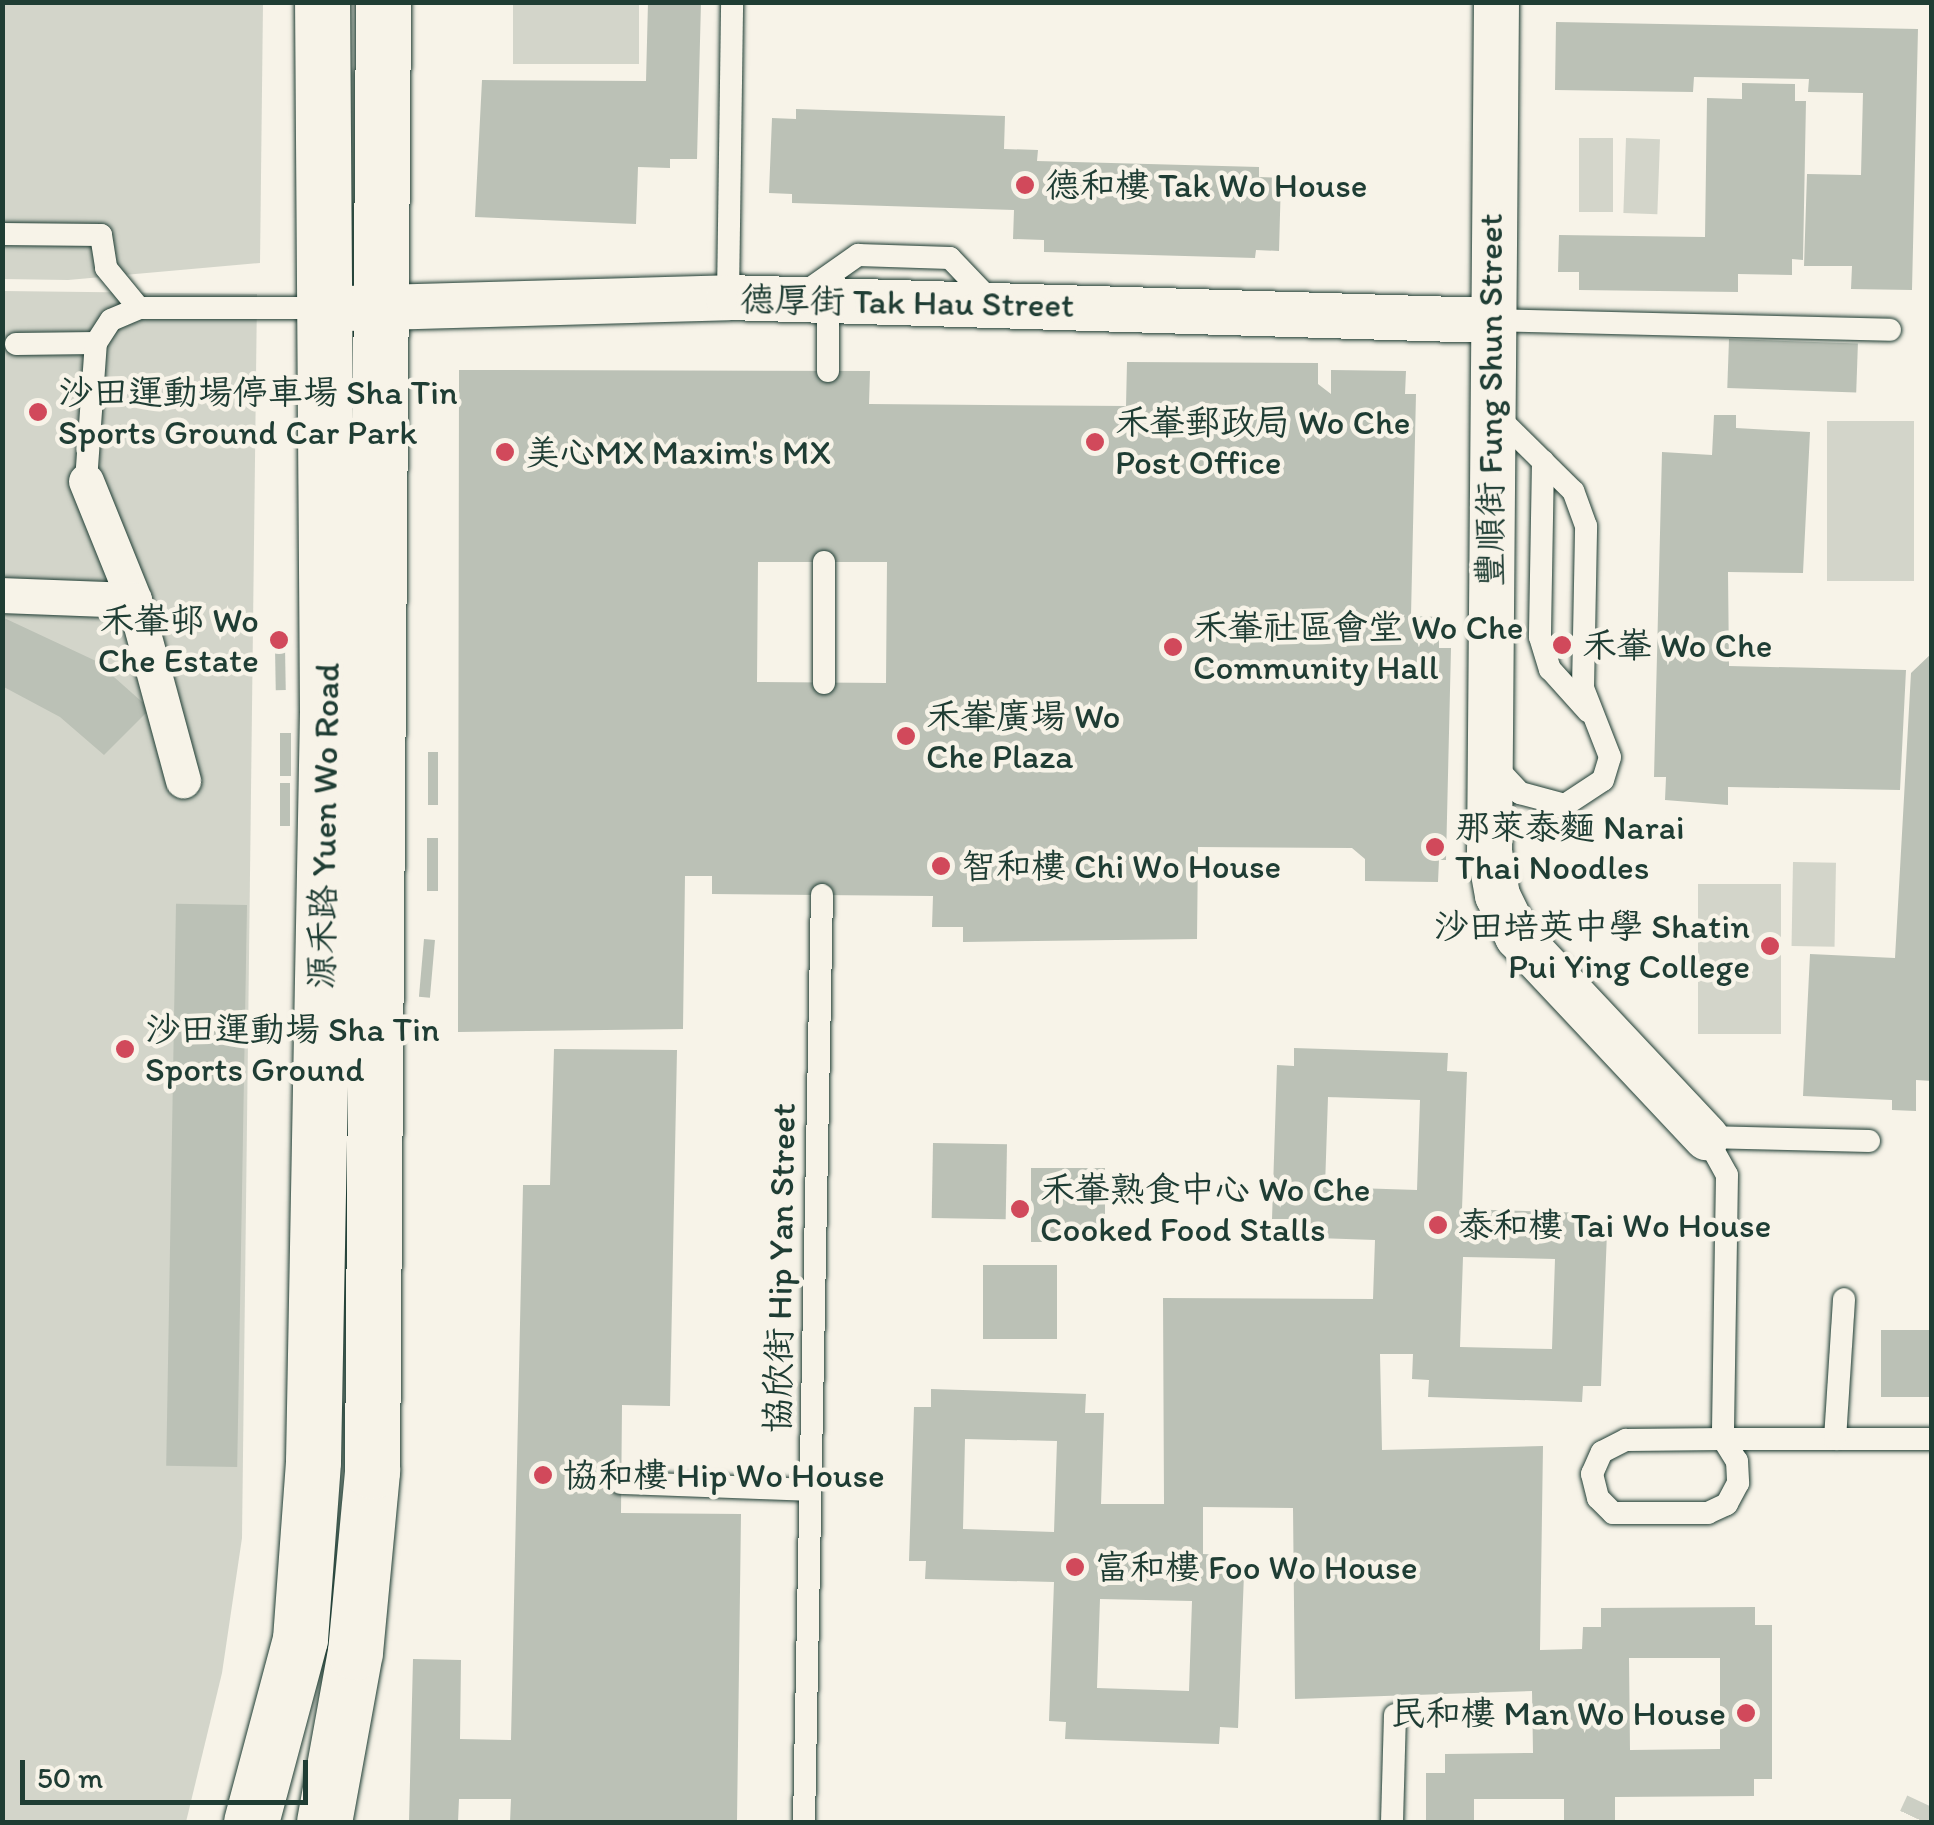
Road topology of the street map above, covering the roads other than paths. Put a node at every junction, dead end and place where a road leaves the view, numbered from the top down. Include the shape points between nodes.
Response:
1 (322, 2) edge
2 (383, 2) edge
3 (732, 2) edge
4 (1496, 2) edge
5 (2, 234) edge
6 (728, 297) junction
7 (812, 300) junction
8 (384, 307) junction
9 (139, 308) junction
10 (326, 308) junction
11 (1488, 320) junction
12 (1890, 330) dead end
13 (96, 343) junction
14 (16, 344) dead end
15 (828, 371) dead end
16 (1488, 407) junction
17 (1543, 461) junction
18 (86, 481) joint
19 (824, 562) dead end
20 (2, 596) edge
21 (134, 600) junction
22 (824, 683) dead end
23 (1593, 716) junction
24 (1488, 757) junction
25 (182, 780) dead end
26 (822, 895) dead end
27 (1706, 1137) junction
28 (1869, 1140) dead end
29 (1844, 1299) dead end
30 (1722, 1439) junction
31 (1835, 1439) junction
32 (1932, 1440) edge
33 (621, 1483) dead end
34 (810, 1490) junction
35 (1395, 1715) dead end
36 (251, 1822) edge
37 (324, 1822) edge
38 (804, 1822) edge
39 (1392, 1822) edge

1 - 10 main road, 源禾路 Yuen Wo Road
2 - 8 main road, 源禾路 Yuen Wo Road
3 - 6 lane
4 - 11 street, 豐順街 Fung Shun Street
5 - 9 lane via 101,234 106,268
6 - 7 street, 德厚街 Tak Hau Street
6 - 8 street, 德厚街 Tak Hau Street
7 - 11 street, 德厚街 Tak Hau Street
7 - 15 lane
8 - 10 street, 德厚街 Tak Hau Street
8 - 37 main road, 源禾路 Yuen Wo Road via 372,1471 354,1652
9 - 10 lane
9 - 13 lane via 110,320
10 - 36 main road, 源禾路 Yuen Wo Road via 327,710 313,1461 300,1639
11 - 12 lane
11 - 16 street, 豐順街 Fung Shun Street
13 - 14 lane
13 - 18 lane
16 - 17 lane
16 - 24 street, 豐順街 Fung Shun Street
17 - 23 lane via 1573,491 1586,526 1583,688
17 - 23 lane via 1540,637 1550,669
18 - 21 street
19 - 22 lane
20 - 21 street
21 - 25 street
23 - 24 lane via 1610,757 1603,780 1565,806 1520,793
24 - 27 street, 豐順街 Fung Shun Street via 1489,851 1497,895 1518,936
26 - 34 lane, 協欣街 Hip Yan Street
27 - 28 lane
27 - 30 lane via 1727,1175
29 - 31 lane
30 - 30 lane via 1737,1461 1738,1483 1727,1504 1708,1513 1613,1513 1598,1498 1592,1474 1602,1452 1626,1440
30 - 31 lane
31 - 32 lane
33 - 34 lane
34 - 38 lane, 協欣街 Hip Yan Street
35 - 39 lane

